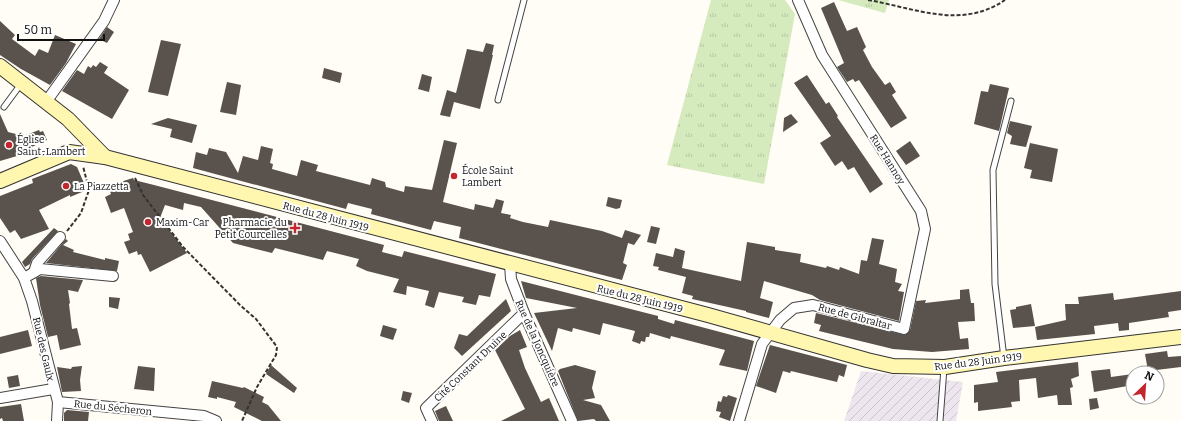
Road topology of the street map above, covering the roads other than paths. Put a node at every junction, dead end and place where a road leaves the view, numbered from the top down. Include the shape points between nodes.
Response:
1 (114, 0) edge
2 (524, 0) edge
3 (798, 0) edge
4 (0, 66) edge
5 (22, 83) junction
6 (498, 100) dead end
7 (1011, 101) dead end
8 (46, 102) junction
9 (4, 107) dead end
10 (105, 157) junction
11 (0, 181) edge
12 (60, 237) road end
13 (1, 245) edge
14 (510, 264) junction
15 (34, 272) junction
16 (113, 276) dead end
17 (24, 278) junction
18 (524, 313) junction
19 (904, 329) joint
20 (770, 333) junction
21 (1181, 337) edge
22 (1004, 358) junction
23 (945, 367) junction
24 (53, 389) junction
25 (0, 398) edge
26 (58, 402) junction
27 (57, 421) edge
28 (216, 421) edge
29 (432, 421) edge
30 (572, 421) edge
31 (739, 421) edge
32 (940, 421) edge

1 - 8 street via 104,21
2 - 6 lane
3 - 19 street, Rue Hannoy via 822,55 921,211 925,229
4 - 5 main road
5 - 8 main road
5 - 9 lane
7 - 22 lane via 993,170 995,284
8 - 10 main road via 68,119
10 - 11 main road, Rue du 28 Juin 1919 via 68,152
10 - 14 main road, Rue du 28 Juin 1919
12 - 15 street via 37,263
13 - 17 street, Rue des Gaulx
14 - 18 street, Rue de la Joncquière via 511,279
14 - 20 main road, Rue du 28 Juin 1919
15 - 16 street via 40,269
15 - 17 street
17 - 24 street, Rue des Gaulx
18 - 29 street, Cité Constant Druine via 426,408
18 - 30 street, Rue de la Joncquière
19 - 20 street, Rue de Gibraltar via 813,305 794,308
20 - 23 main road, Rue du 28 Juin 1919 via 893,366
20 - 31 street, Rue de Gibraltar via 762,344
21 - 22 main road, Rue du 28 Juin 1919
22 - 23 main road, Rue du 28 Juin 1919
23 - 32 lane
24 - 25 street
24 - 26 street, Rue des Gaulx
26 - 27 street, Rue des Gaulx
26 - 28 street, Rue du Sécheron via 204,416

